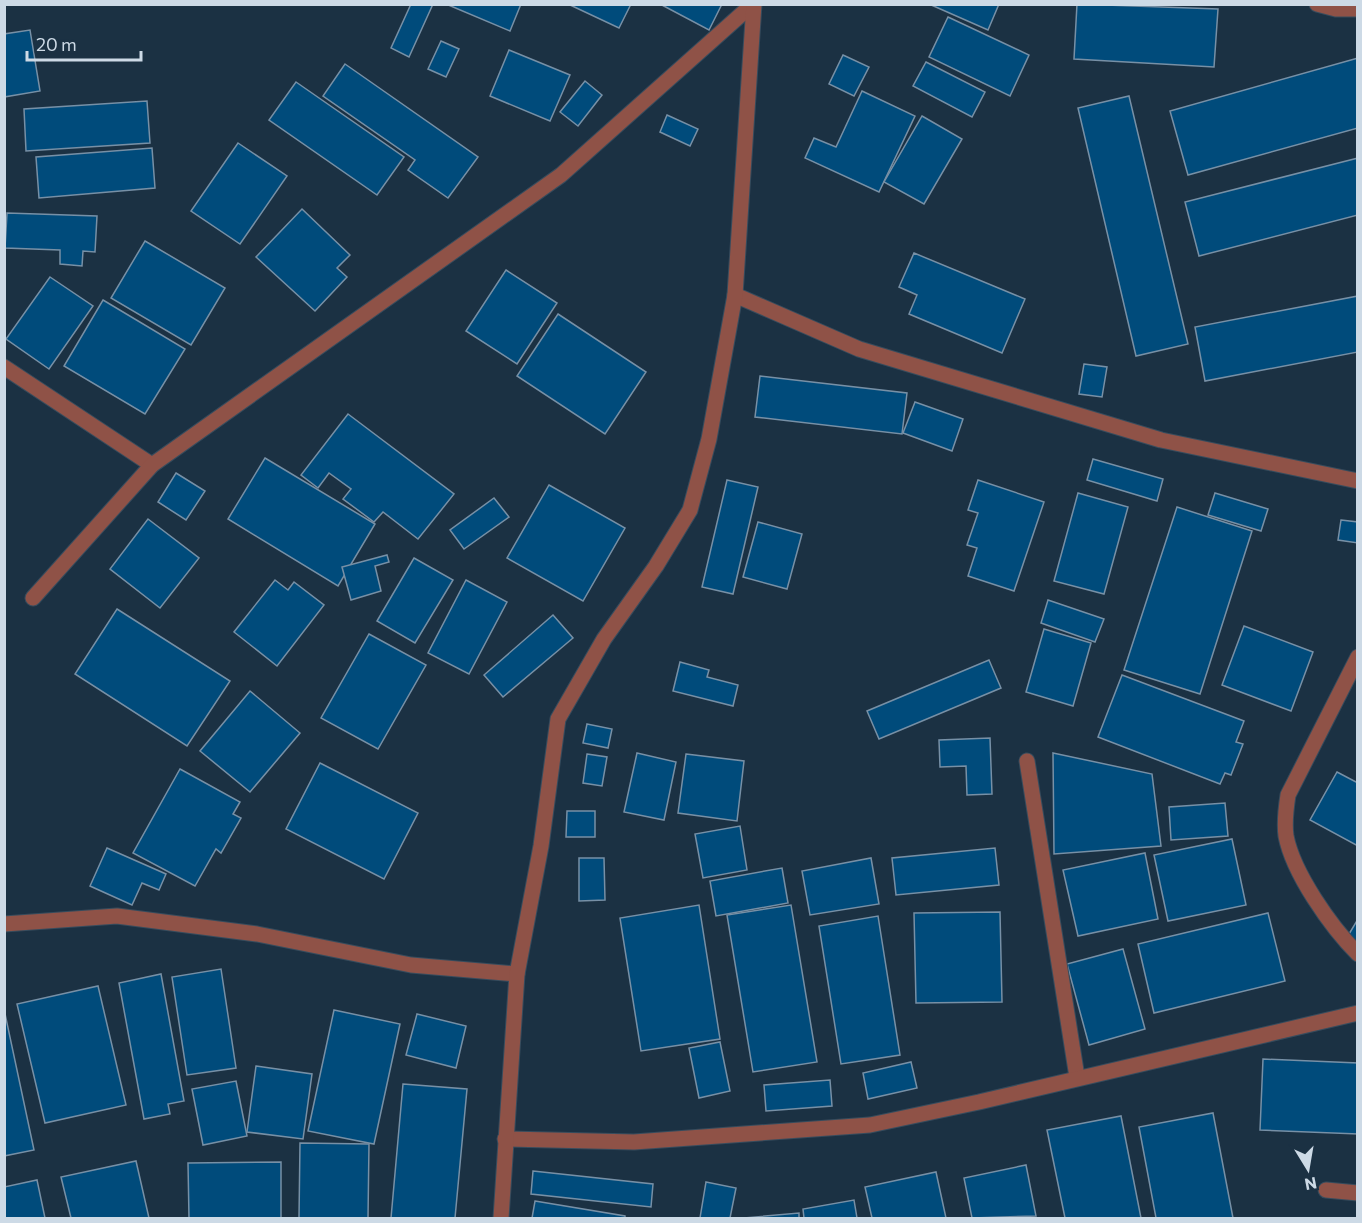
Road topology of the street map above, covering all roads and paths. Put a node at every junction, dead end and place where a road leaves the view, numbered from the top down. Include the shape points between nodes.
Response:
1 (753, 4) edge
2 (1317, 4) edge
3 (1358, 9) edge
4 (735, 295) junction
5 (4, 367) edge
6 (152, 465) junction
7 (1358, 481) edge
8 (33, 598) dead end
9 (1358, 657) edge
10 (1027, 761) dead end
11 (4, 924) edge
12 (1358, 954) edge
13 (517, 974) junction
14 (1358, 1013) edge
15 (1077, 1077) junction
16 (505, 1139) junction
17 (1326, 1190) dead end
18 (1358, 1193) edge
19 (501, 1218) edge

1 - 4 street
1 - 6 street via 561,175
2 - 3 street
4 - 7 street via 859,349 1150,437
4 - 13 street via 709,439 690,510 604,639 558,719 541,846
5 - 6 street
6 - 8 street
9 - 12 street via 1288,795 1285,815 1286,837 1299,871 1340,936
10 - 15 street
11 - 13 street via 117,916 257,934 411,965
13 - 16 street
14 - 15 street
15 - 16 street via 870,1125 634,1142
16 - 19 street
17 - 18 street

